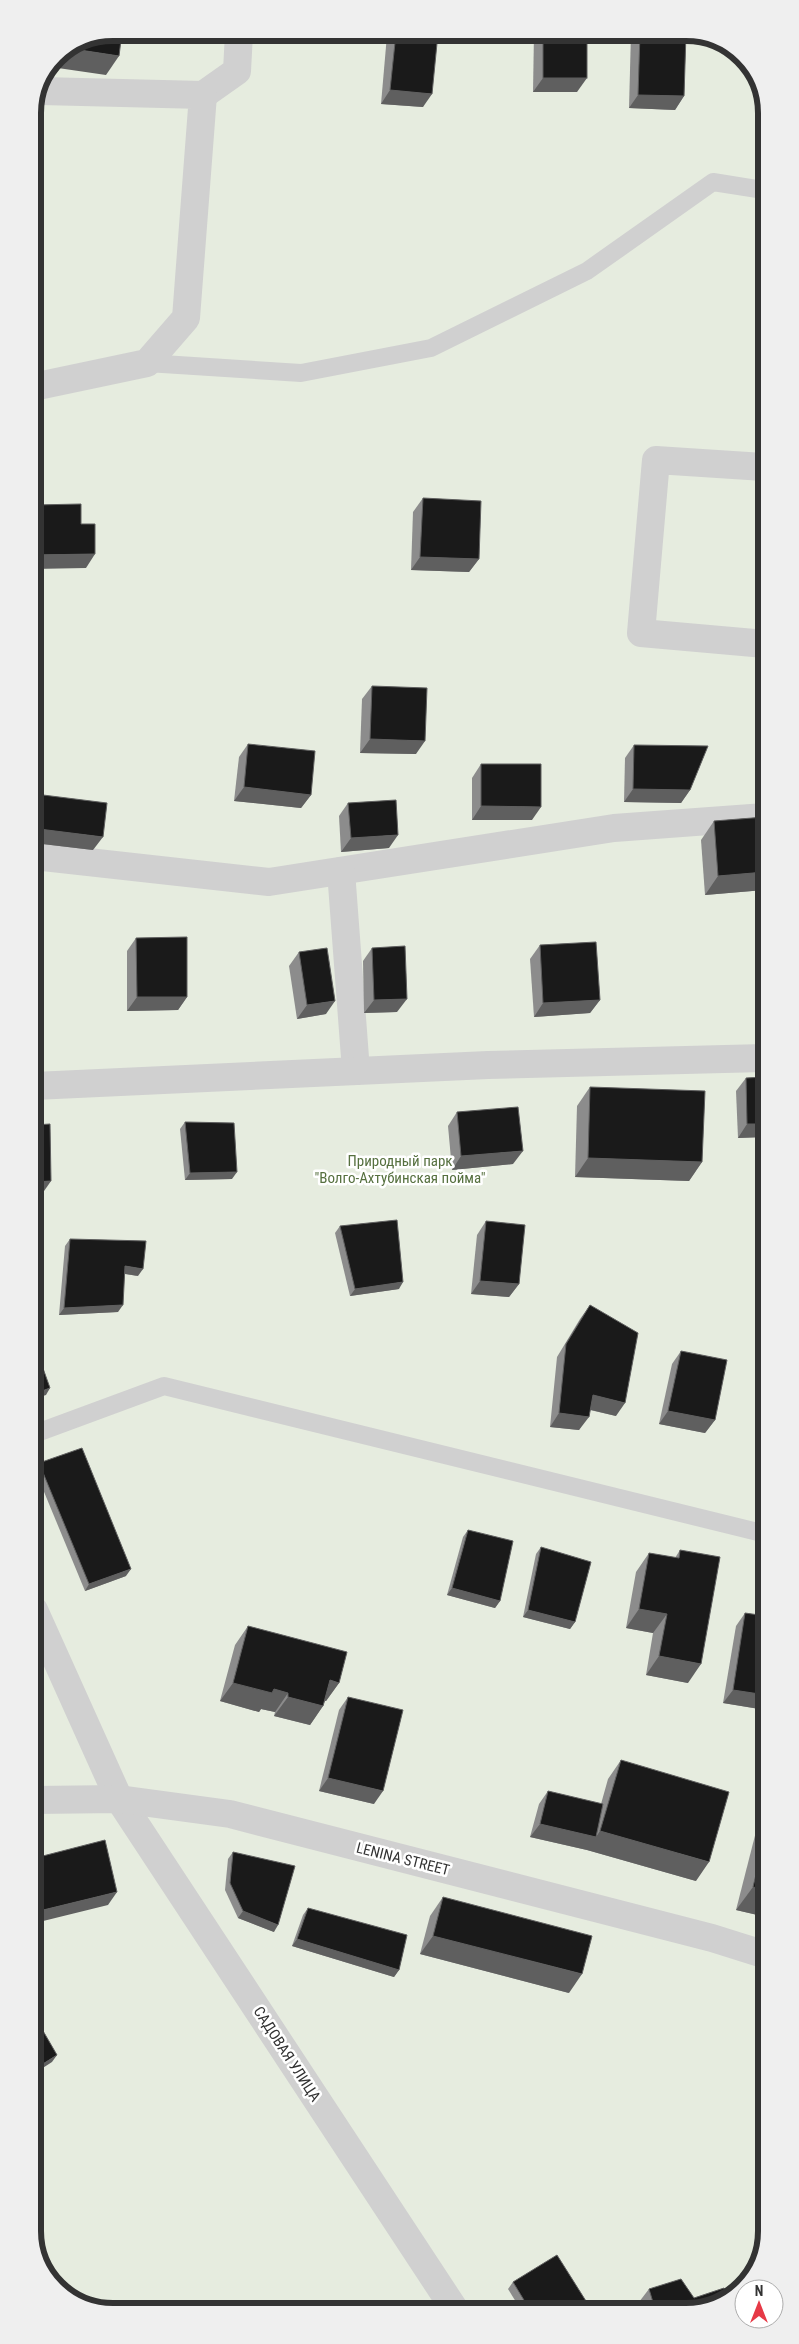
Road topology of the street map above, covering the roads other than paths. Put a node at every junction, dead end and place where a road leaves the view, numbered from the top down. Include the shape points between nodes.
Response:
1 (239, 41) edge
2 (45, 91) edge
3 (203, 95) junction
4 (758, 189) edge
5 (147, 363) junction
6 (41, 385) edge
7 (758, 467) edge
8 (758, 643) edge
9 (758, 818) edge
10 (41, 857) edge
11 (341, 871) junction
12 (758, 1058) edge
13 (356, 1072) junction
14 (41, 1086) edge
15 (41, 1431) edge
16 (758, 1532) edge
17 (41, 1626) edge
18 (119, 1799) junction
19 (41, 1800) edge
20 (758, 1952) edge
21 (450, 2303) edge

1 - 3 street via 237,71
2 - 3 street
3 - 5 street via 186,318
4 - 5 lane via 713,182 587,272 431,348 301,373
5 - 6 street
7 - 8 street via 656,460 641,633
9 - 11 street via 614,828
10 - 11 street via 269,882
11 - 13 street
12 - 13 street
13 - 14 street
15 - 16 lane via 164,1386
17 - 18 street, САДОВАЯ УЛИЦА
18 - 19 street, LENINA STREET
18 - 20 street, LENINA STREET via 230,1814
18 - 21 street, САДОВАЯ УЛИЦА

